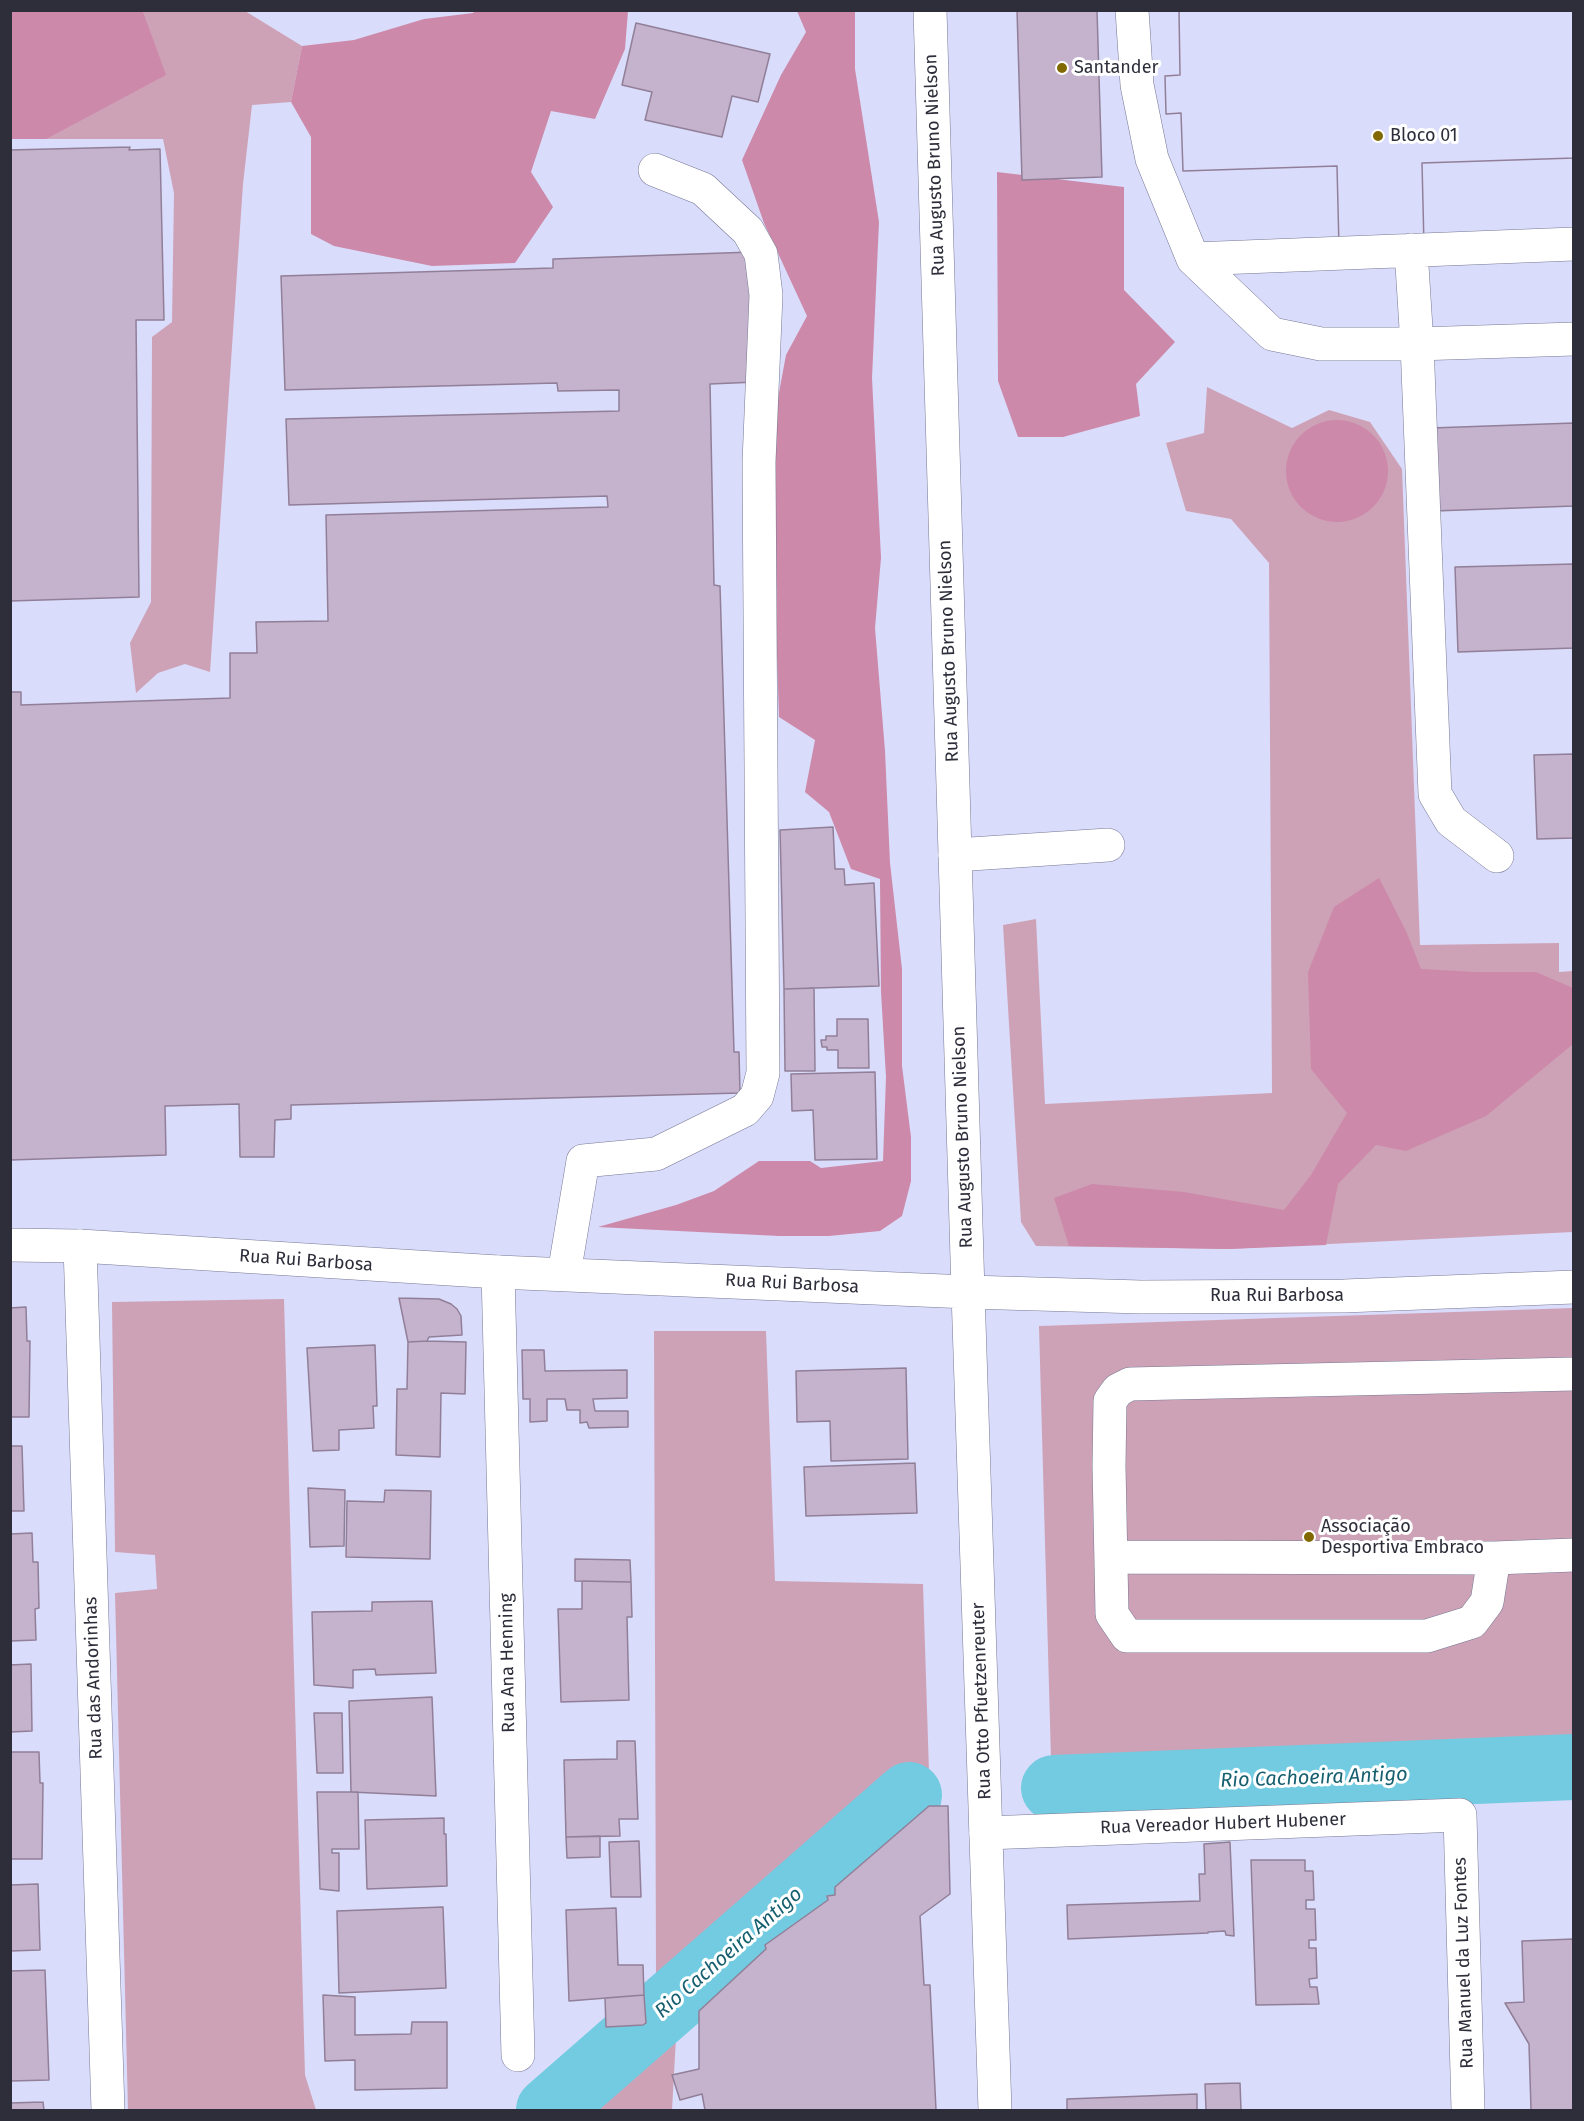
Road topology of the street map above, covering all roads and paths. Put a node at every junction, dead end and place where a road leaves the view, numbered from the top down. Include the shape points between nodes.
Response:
1 (930, 10) edge
2 (1132, 10) edge
3 (655, 170) dead end
4 (1574, 244) edge
5 (1411, 250) junction
6 (1193, 259) junction
7 (1574, 339) edge
8 (1417, 344) junction
9 (1108, 845) dead end
10 (955, 855) junction
11 (1497, 856) dead end
12 (10, 1245) edge
13 (80, 1246) junction
14 (498, 1272) junction
15 (564, 1274) junction
16 (1574, 1287) edge
17 (968, 1292) junction
18 (1574, 1374) edge
19 (1574, 1556) edge
20 (1112, 1557) junction
21 (1494, 1558) junction
22 (1460, 1815) joint
23 (986, 1833) junction
24 (519, 2055) dead end
25 (108, 2110) edge
26 (995, 2110) edge
27 (1468, 2110) edge

1 - 10 main road, Rua Augusto Bruno Nielson
2 - 6 main road via 1137,85 1152,159
3 - 15 main road via 703,189 748,231 761,254 765,295 759,462 763,1073 757,1096 745,1110 695,1135 656,1154 583,1161
4 - 5 main road
5 - 6 main road
5 - 8 main road
6 - 8 main road via 1272,334 1321,344
7 - 8 main road
8 - 11 main road via 1435,794 1451,820
9 - 10 main road
10 - 17 main road, Rua Augusto Bruno Nielson
12 - 13 main road, Rua Rui Barbosa
13 - 14 main road, Rua Rui Barbosa
13 - 25 main road, Rua das Andorinhas
14 - 15 main road, Rua Rui Barbosa
14 - 24 main road, Rua Ana Henning
15 - 17 main road, Rua Rui Barbosa
16 - 17 main road, Rua Rui Barbosa via 1344,1296 1141,1297
17 - 23 main road, Rua Otto Pfuetzenreuter
18 - 20 main road via 1131,1384 1118,1390 1110,1401
19 - 21 main road
20 - 21 main road
20 - 21 main road via 1112,1614 1127,1636 1427,1636 1472,1622 1487,1602
22 - 23 main road, Rua Vereador Hubert Hubener
22 - 27 main road, Rua Manuel da Luz Fontes
23 - 26 main road, Rua Otto Pfuetzenreuter

